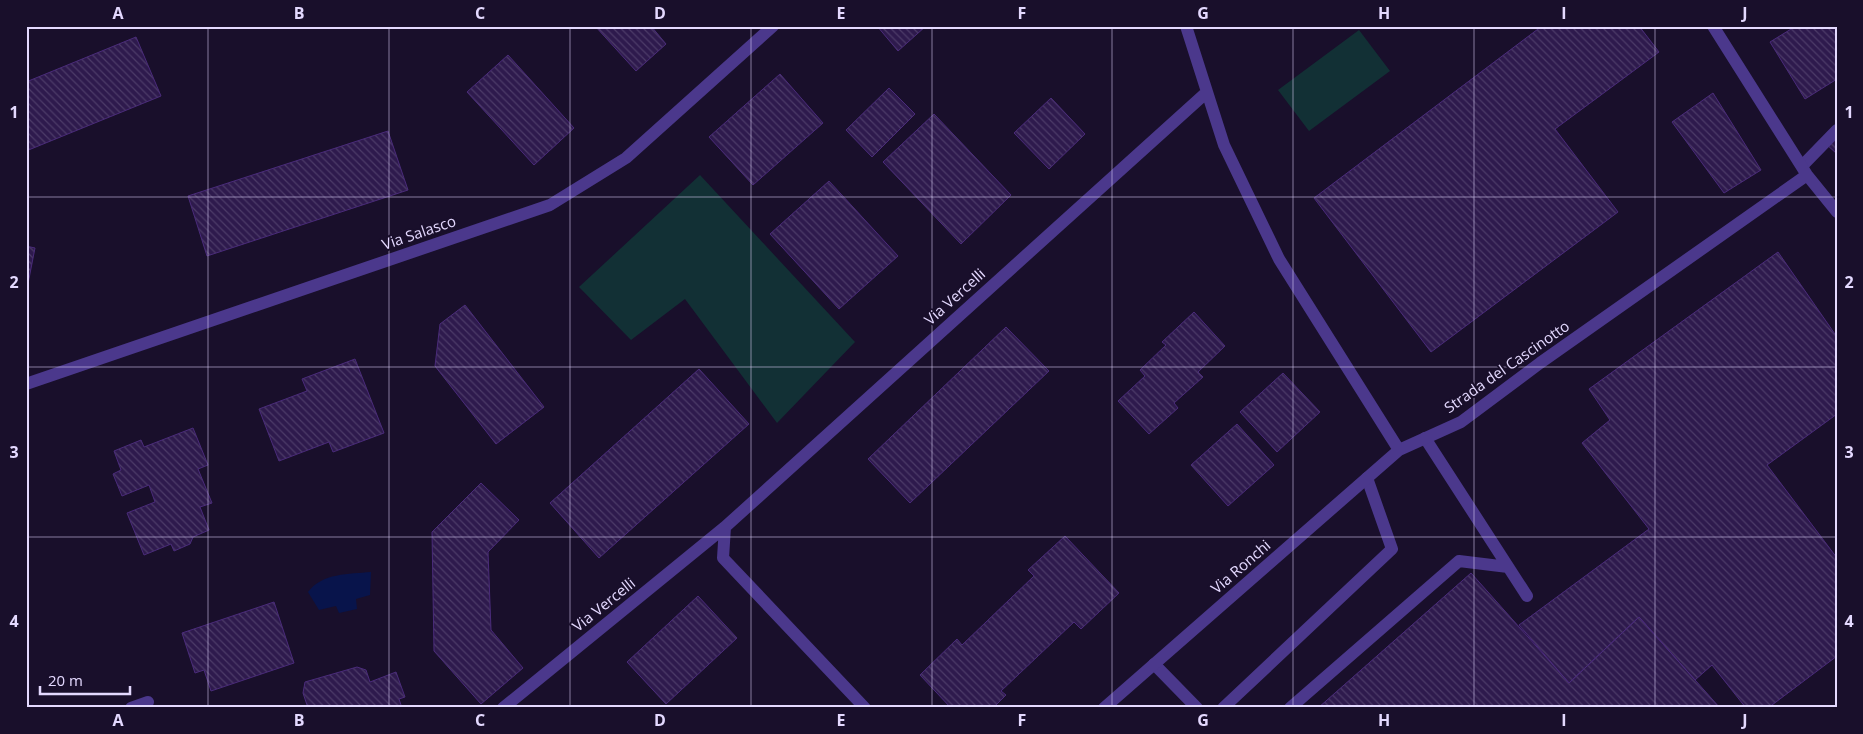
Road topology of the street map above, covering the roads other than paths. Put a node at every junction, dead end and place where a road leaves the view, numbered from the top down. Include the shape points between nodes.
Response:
1 (773, 26) edge
2 (1186, 26) edge
3 (1713, 26) edge
4 (1207, 92) junction
5 (1837, 130) edge
6 (1804, 170) junction
7 (1837, 212) edge
8 (26, 384) edge
9 (1424, 438) junction
10 (1399, 450) junction
11 (1368, 478) junction
12 (725, 527) junction
13 (1508, 567) junction
14 (1527, 596) dead end
15 (1154, 664) junction
16 (148, 702) dead end
17 (131, 708) edge
18 (503, 708) edge
19 (865, 708) edge
20 (1104, 708) edge
21 (1197, 708) edge
22 (1223, 708) edge
23 (1290, 708) edge

1 - 8 street, Via Salasco via 626,158 550,206
2 - 4 street
3 - 6 street
4 - 10 street via 1224,145 1279,259
4 - 12 street, Via Vercelli
5 - 6 street, Strada del Cascinotto
6 - 7 street
6 - 9 street, Strada del Cascinotto via 1461,422
9 - 10 street, Strada del Cascinotto
9 - 13 street
10 - 11 street, Via Ronchi
11 - 15 street, Via Ronchi
11 - 22 street via 1392,549
12 - 18 street, Via Vercelli
12 - 19 street via 723,558
13 - 14 street
13 - 23 street via 1459,561
15 - 20 street, Via Ronchi
15 - 21 street
16 - 17 street

